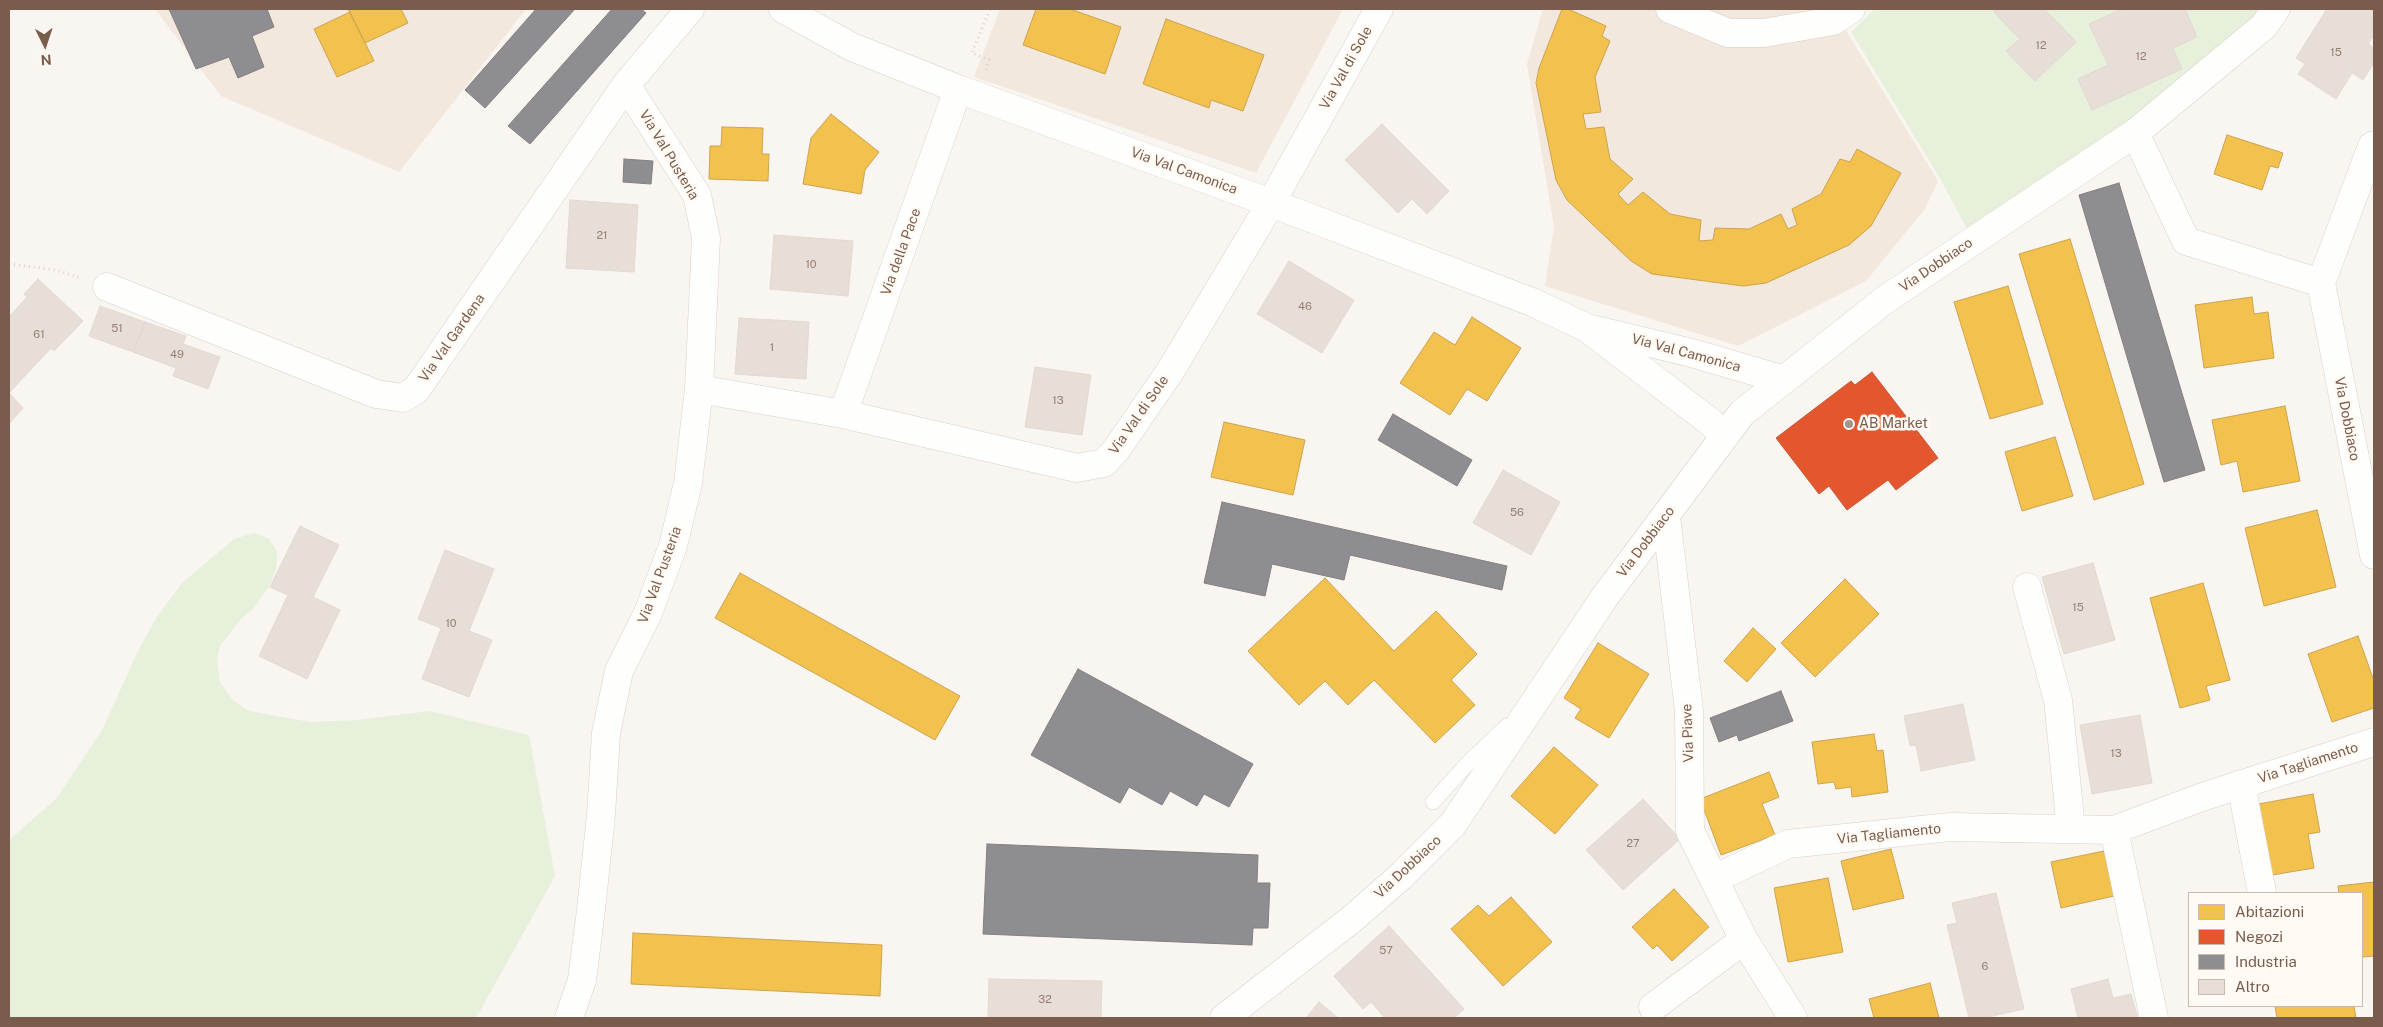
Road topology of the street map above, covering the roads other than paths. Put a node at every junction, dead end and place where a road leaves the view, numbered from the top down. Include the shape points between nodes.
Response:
1 (690, 9) edge
2 (783, 9) edge
3 (1379, 9) edge
4 (1670, 9) edge
5 (1851, 9) edge
6 (2276, 9) edge
7 (626, 85) junction
8 (958, 89) junction
9 (2135, 133) junction
10 (2374, 145) edge
11 (1270, 203) junction
12 (2321, 283) junction
13 (108, 287) road end
14 (1587, 328) junction
15 (1784, 380) junction
16 (699, 389) junction
17 (843, 414) junction
18 (1725, 436) junction
19 (1666, 516) junction
20 (2374, 555) edge
21 (2028, 587) dead end
22 (1536, 700) junction
23 (2374, 742) edge
24 (2241, 784) junction
25 (1434, 802) dead end
26 (2071, 829) junction
27 (2114, 830) junction
28 (1714, 879) junction
29 (2262, 892) edge
30 (1744, 940) junction
31 (1653, 1007) dead end
32 (569, 1018) edge
33 (1224, 1018) edge
34 (1793, 1018) edge
35 (2154, 1018) edge

1 - 7 street, Via Val Gardena
2 - 8 street, Via Val Camonica via 852,48
3 - 11 street, Via Val di Sole
4 - 5 street via 1728,33 1764,33 1833,21
6 - 9 street, Via Dobbiaco via 2264,26
7 - 13 street, Via Val Gardena via 416,390 402,398 376,394
7 - 16 street, Via Val Pusteria via 697,196 706,238
8 - 11 street, Via Val Camonica
8 - 17 street, Via della Pace
9 - 12 street via 2186,241
9 - 15 street, Via Dobbiaco via 1886,299
10 - 12 street
11 - 14 street, Via Val Camonica via 1532,302
11 - 17 street, Via Val di Sole via 1170,370 1116,450 1104,462 1077,468
12 - 20 street, Via Dobbiaco
14 - 15 street, Via Val Camonica via 1692,353
14 - 18 street, Via Val Camonica
15 - 18 street, Via Dobbiaco via 1742,413
16 - 17 street, Via Val di Sole
16 - 32 street, Via Val Pusteria via 688,483 674,546 648,613 619,672 606,733 601,815 582,980
18 - 19 street, Via Dobbiaco
19 - 22 street, Via Dobbiaco via 1604,598
19 - 28 street, Via Piave via 1689,711 1690,831
21 - 26 street via 2058,700
22 - 25 lane via 1468,763
22 - 33 street, Via Dobbiaco via 1454,824 1352,919
23 - 24 street, Via Tagliamento
24 - 27 street, Via Tagliamento
24 - 29 street, Via Tagliamento
26 - 27 street, Via Tagliamento
26 - 28 street, Via Tagliamento via 1950,827 1788,844
27 - 35 street
28 - 30 street, Via Piave
30 - 31 street
30 - 34 street, Via Piave

